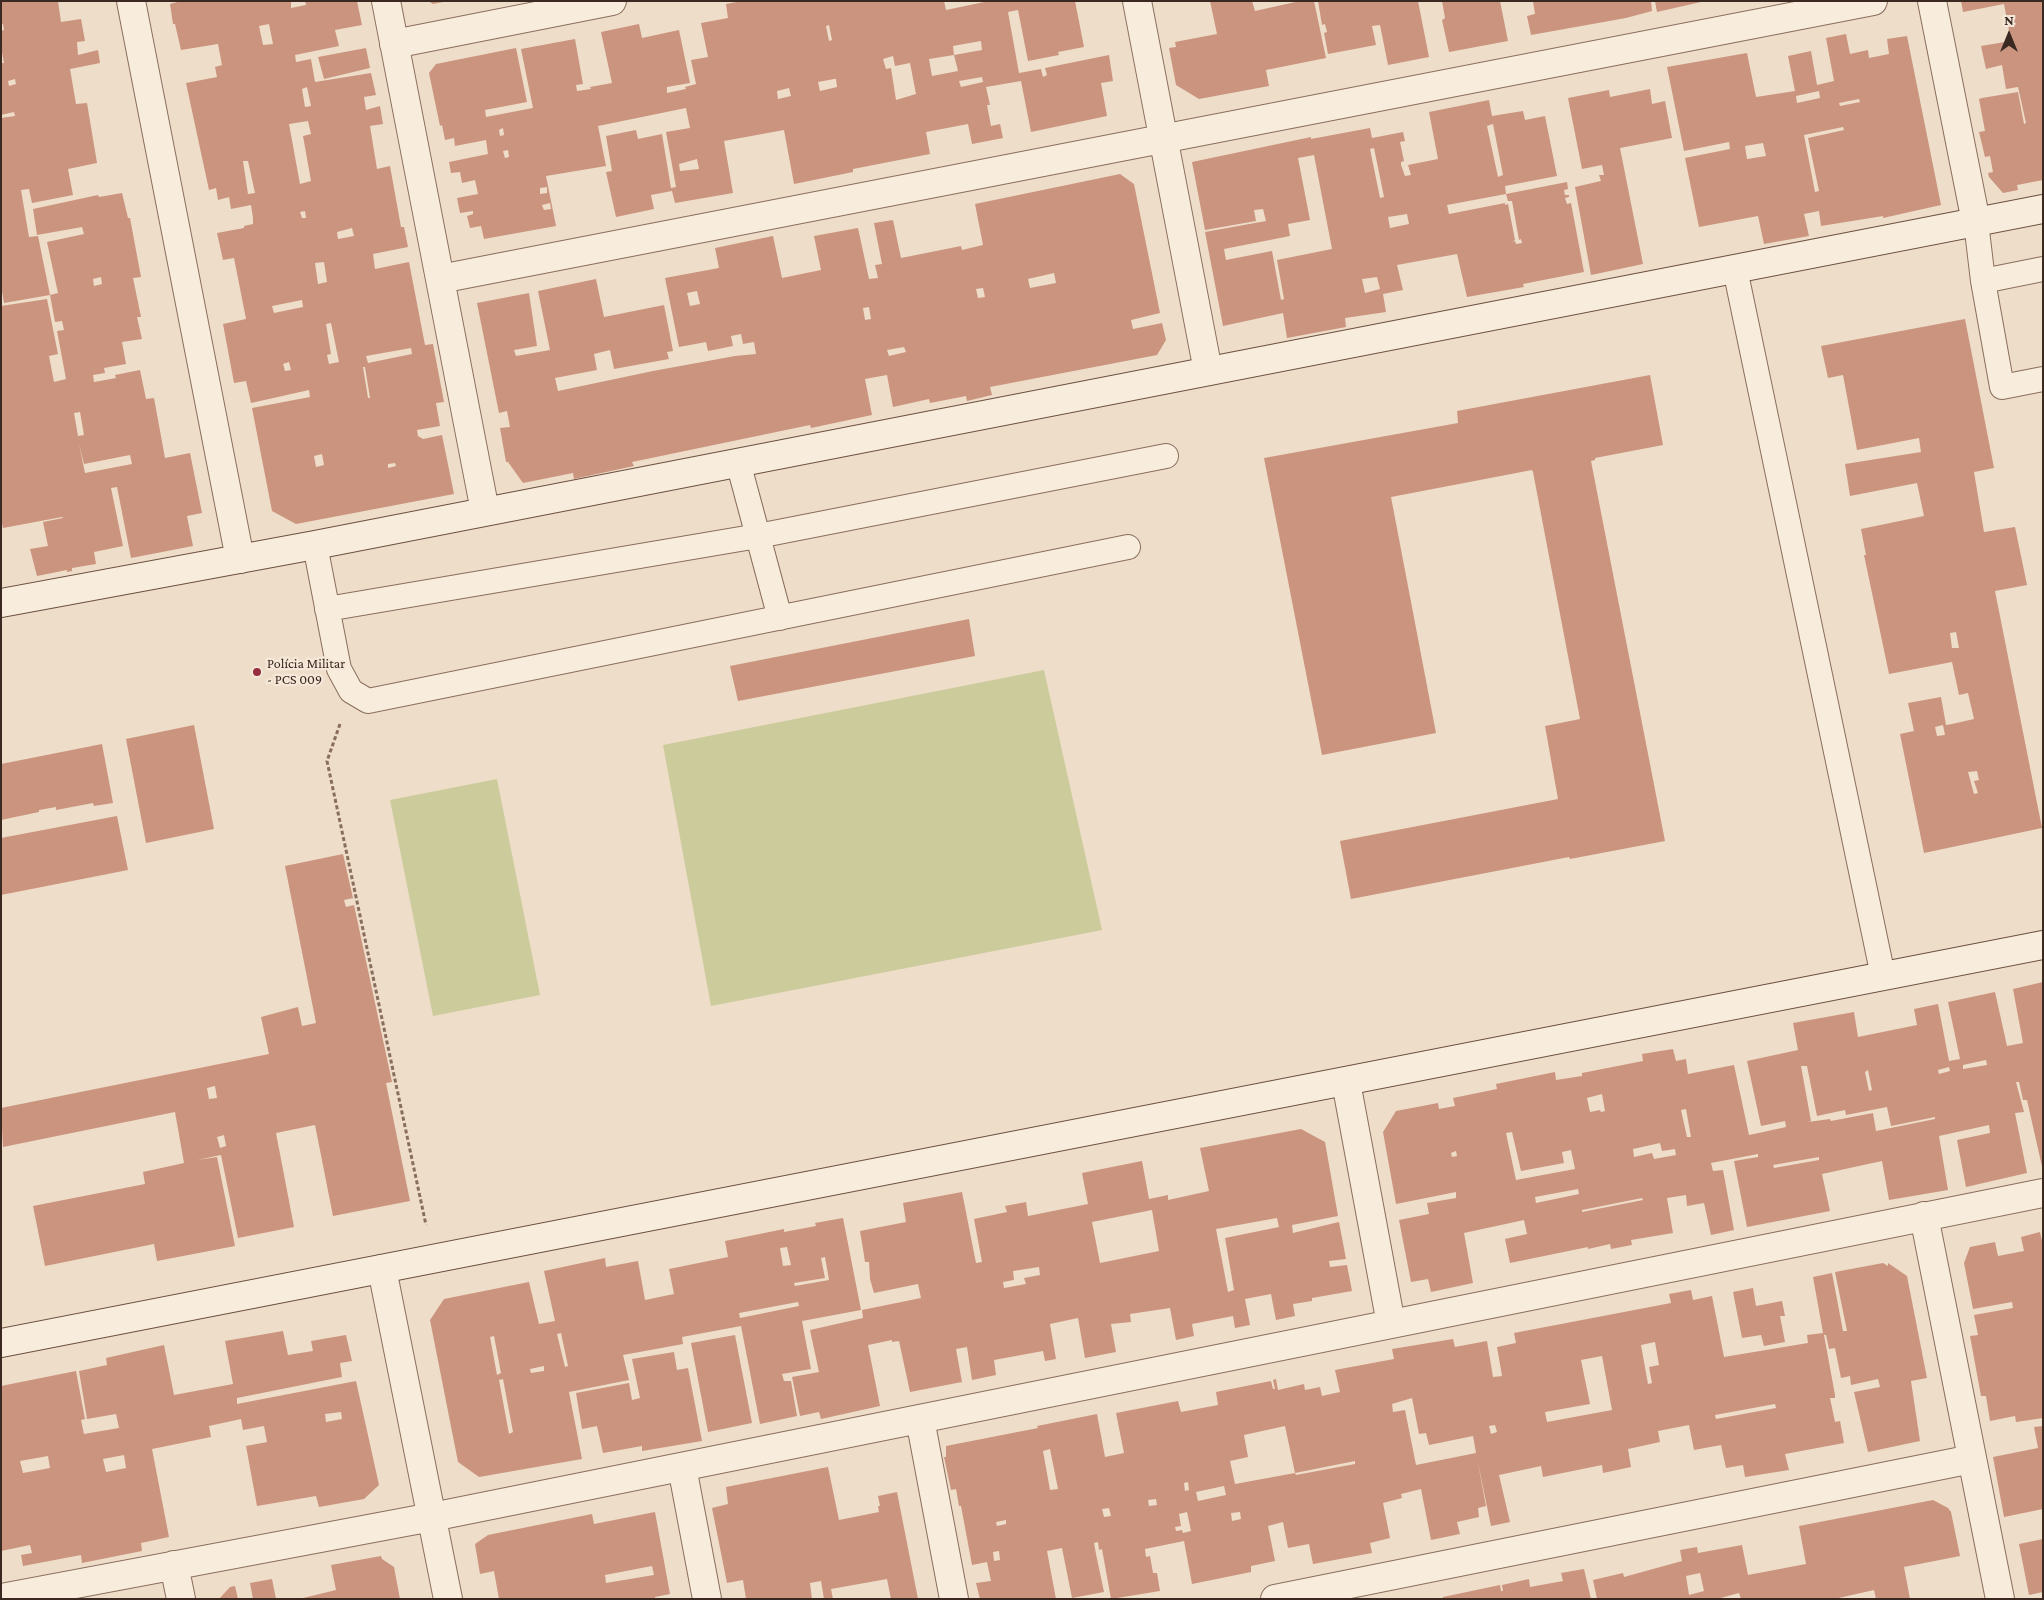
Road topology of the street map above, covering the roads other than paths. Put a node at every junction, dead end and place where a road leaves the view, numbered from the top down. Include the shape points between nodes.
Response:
1 (131, 1) edge
2 (386, 1) edge
3 (612, 1) edge
4 (1137, 1) edge
5 (1873, 1) edge
6 (1932, 1) edge
7 (394, 44) junction
8 (1164, 139) junction
9 (2043, 208) edge
10 (1976, 222) junction
11 (1736, 268) junction
12 (2043, 269) edge
13 (440, 279) junction
14 (1983, 281) junction
15 (1208, 371) junction
16 (2043, 379) edge
17 (1166, 456) dead end
18 (738, 462) junction
19 (485, 511) junction
20 (758, 536) junction
21 (314, 545) junction
22 (1128, 547) dead end
23 (240, 559) junction
24 (1, 603) edge
25 (328, 609) junction
26 (780, 618) junction
27 (2043, 945) edge
28 (1883, 976) junction
29 (1346, 1082) junction
30 (2043, 1193) edge
31 (1924, 1216) junction
32 (382, 1270) junction
33 (1391, 1324) junction
34 (1, 1344) edge
35 (920, 1419) junction
36 (1972, 1459) junction
37 (682, 1467) junction
38 (432, 1517) junction
39 (174, 1565) junction
40 (1, 1598) edge
41 (181, 1599) edge
42 (448, 1599) edge
43 (707, 1599) edge
44 (954, 1599) edge
45 (1275, 1599) edge
46 (2000, 1599) edge

1 - 23 street
2 - 7 street
3 - 7 street
4 - 8 street
5 - 8 street
6 - 10 street
7 - 13 street
8 - 13 street
8 - 15 street
9 - 10 street
10 - 11 street
10 - 14 lane
11 - 15 street
11 - 28 lane
12 - 14 lane
13 - 19 street
14 - 16 lane via 2002,387
15 - 18 street
17 - 20 lane
18 - 19 street
18 - 20 lane
19 - 21 street
20 - 25 lane
20 - 26 lane
21 - 23 street
21 - 25 lane
22 - 26 lane
23 - 24 street
25 - 26 lane via 338,669 351,691 368,701
27 - 28 street
28 - 29 street
29 - 32 street
29 - 33 street
30 - 31 street
31 - 33 street
31 - 36 street
32 - 34 street
32 - 38 street
33 - 35 street
35 - 37 street
35 - 44 street
36 - 45 street
36 - 46 street
37 - 38 street
37 - 43 street
38 - 39 street
38 - 42 street
39 - 40 street
39 - 41 street

